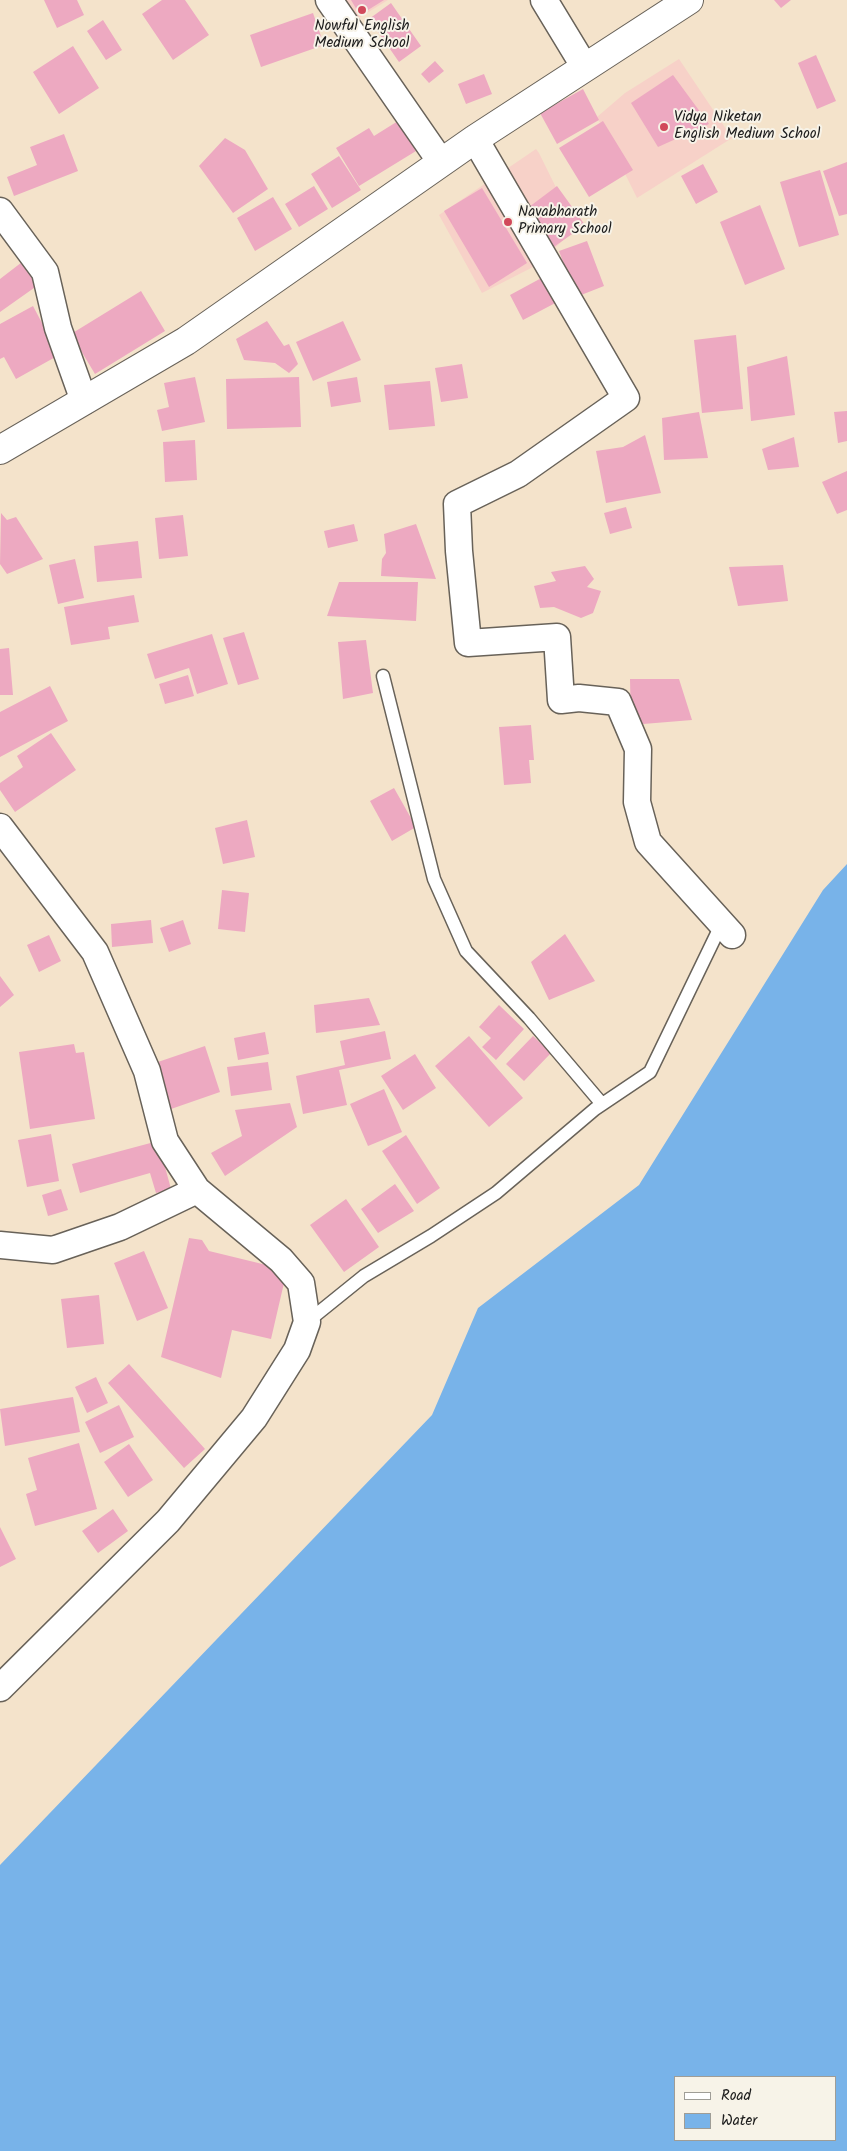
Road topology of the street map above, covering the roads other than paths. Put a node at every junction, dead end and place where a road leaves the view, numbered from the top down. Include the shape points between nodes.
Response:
1 (329, 0) edge
2 (544, 0) edge
3 (689, 0) edge
4 (587, 66) junction
5 (475, 139) junction
6 (441, 162) junction
7 (0, 211) edge
8 (84, 401) junction
9 (0, 450) edge
10 (383, 676) dead end
11 (0, 827) edge
12 (727, 929) joint
13 (602, 1104) junction
14 (197, 1190) junction
15 (0, 1245) edge
16 (307, 1322) junction
17 (0, 1688) edge

1 - 6 street
2 - 4 street
3 - 4 main road
4 - 5 main road
5 - 6 main road
5 - 12 street via 626,398 518,474 458,504 468,643 557,638 561,700 579,698 618,702 638,749 637,802 648,842
6 - 8 main road via 186,341
7 - 8 street via 45,272 58,328
8 - 9 main road
10 - 13 lane via 434,879 466,951 529,1018
11 - 14 street via 95,952 147,1071 165,1141
12 - 13 lane via 650,1072
13 - 16 lane via 496,1193 364,1276
14 - 15 street via 120,1227 53,1250
14 - 16 street via 281,1260 301,1283
16 - 17 street via 297,1350 254,1418 168,1521

